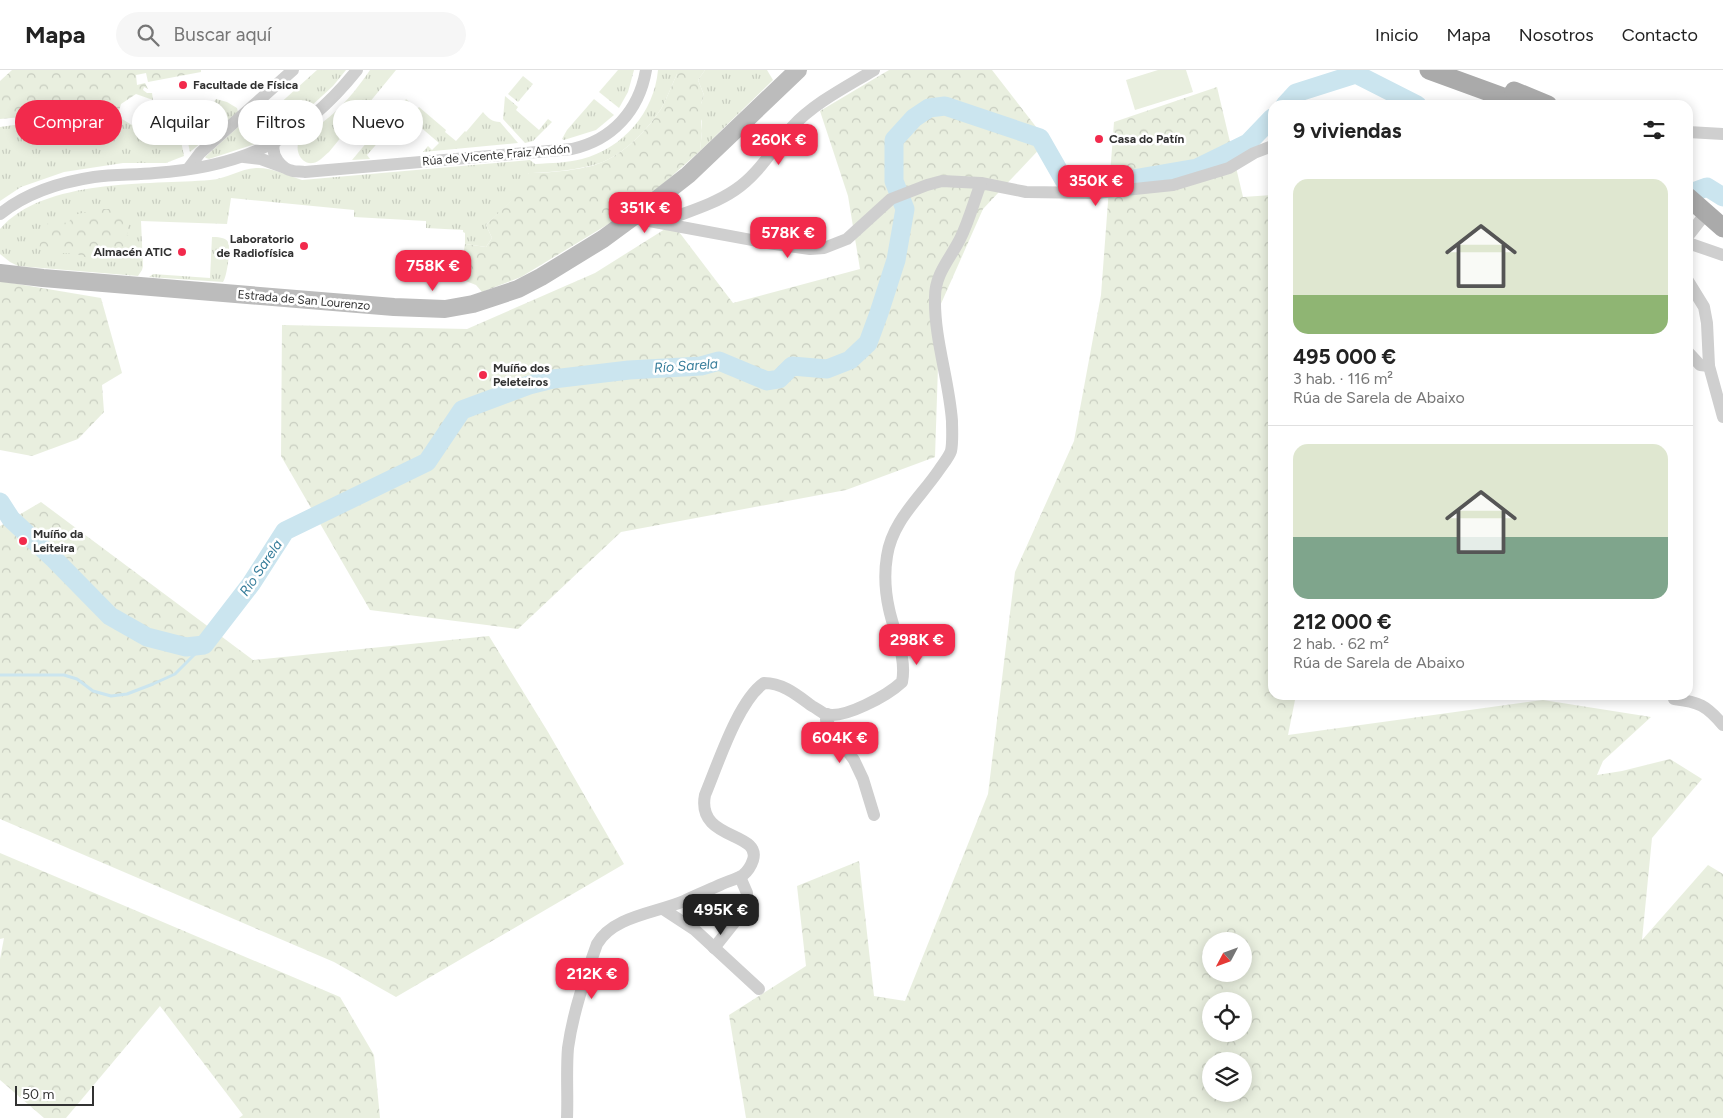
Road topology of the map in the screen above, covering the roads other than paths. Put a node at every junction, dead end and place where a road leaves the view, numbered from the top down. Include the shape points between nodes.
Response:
1 (293, 70) edge
2 (357, 70) edge
3 (646, 70) edge
4 (798, 70) edge
5 (874, 70) edge
6 (1430, 70) edge
7 (1466, 70) edge
8 (1511, 100) edge
9 (1536, 100) edge
10 (323, 106) edge
11 (1693, 132) edge
12 (1723, 134) edge
13 (272, 145) edge
14 (274, 145) edge
15 (275, 145) edge
16 (1268, 148) edge
17 (242, 157) junction
18 (188, 169) junction
19 (291, 171) junction
20 (305, 172) junction
21 (981, 183) junction
22 (0, 214) edge
23 (1709, 215) edge
24 (634, 218) junction
25 (662, 222) junction
26 (1693, 231) edge
27 (1693, 245) edge
28 (1723, 255) edge
29 (0, 273) edge
30 (1693, 289) edge
31 (1693, 357) edge
32 (1709, 366) junction
33 (1723, 417) edge
34 (1681, 700) edge
35 (827, 714) junction
36 (1723, 725) edge
37 (874, 816) dead end
38 (740, 877) junction
39 (663, 909) junction
40 (714, 948) junction
41 (759, 989) dead end
42 (567, 1118) edge

1 - 18 street via 200,153
2 - 10 street
3 - 20 street, Rúa de Vicente Fraiz Andón via 641,92 624,119 603,138 583,147
4 - 24 street, Estrada de San Lourenzo via 688,175
5 - 25 street via 807,114 736,189
6 - 8 main road
7 - 9 main road
11 - 12 street
13 - 17 street
14 - 19 street via 272,149 278,161
15 - 20 street via 288,161
16 - 21 street via 1229,168 1173,185 1096,193 1026,192
17 - 18 street
17 - 19 street, Rúa de Vicente Fraiz Andón via 262,159
18 - 22 street via 95,177 55,186
19 - 20 street, Rúa de Vicente Fraiz Andón
21 - 25 street via 942,181 927,184 891,199 847,238 824,248 758,241
21 - 35 street via 960,240 938,278 934,295 935,320 951,401 951,452 902,518 890,540 887,556 884,580 903,662 902,682 883,698 840,714
23 - 26 street
24 - 25 street
24 - 29 street, Estrada de San Lourenzo via 518,288 473,304 445,309 375,306
27 - 28 street
30 - 32 street via 1704,307
31 - 32 street via 1700,365
32 - 33 street
34 - 36 street via 1694,702
35 - 37 street via 826,720 863,779
35 - 38 street via 785,688 764,683 750,696 735,724 704,802 704,810 719,829 748,843 753,849 755,854 749,870
38 - 39 street
38 - 40 street via 746,893 745,909
39 - 40 street via 695,930
39 - 42 street via 621,922 610,928 597,944 571,1026
40 - 41 street

